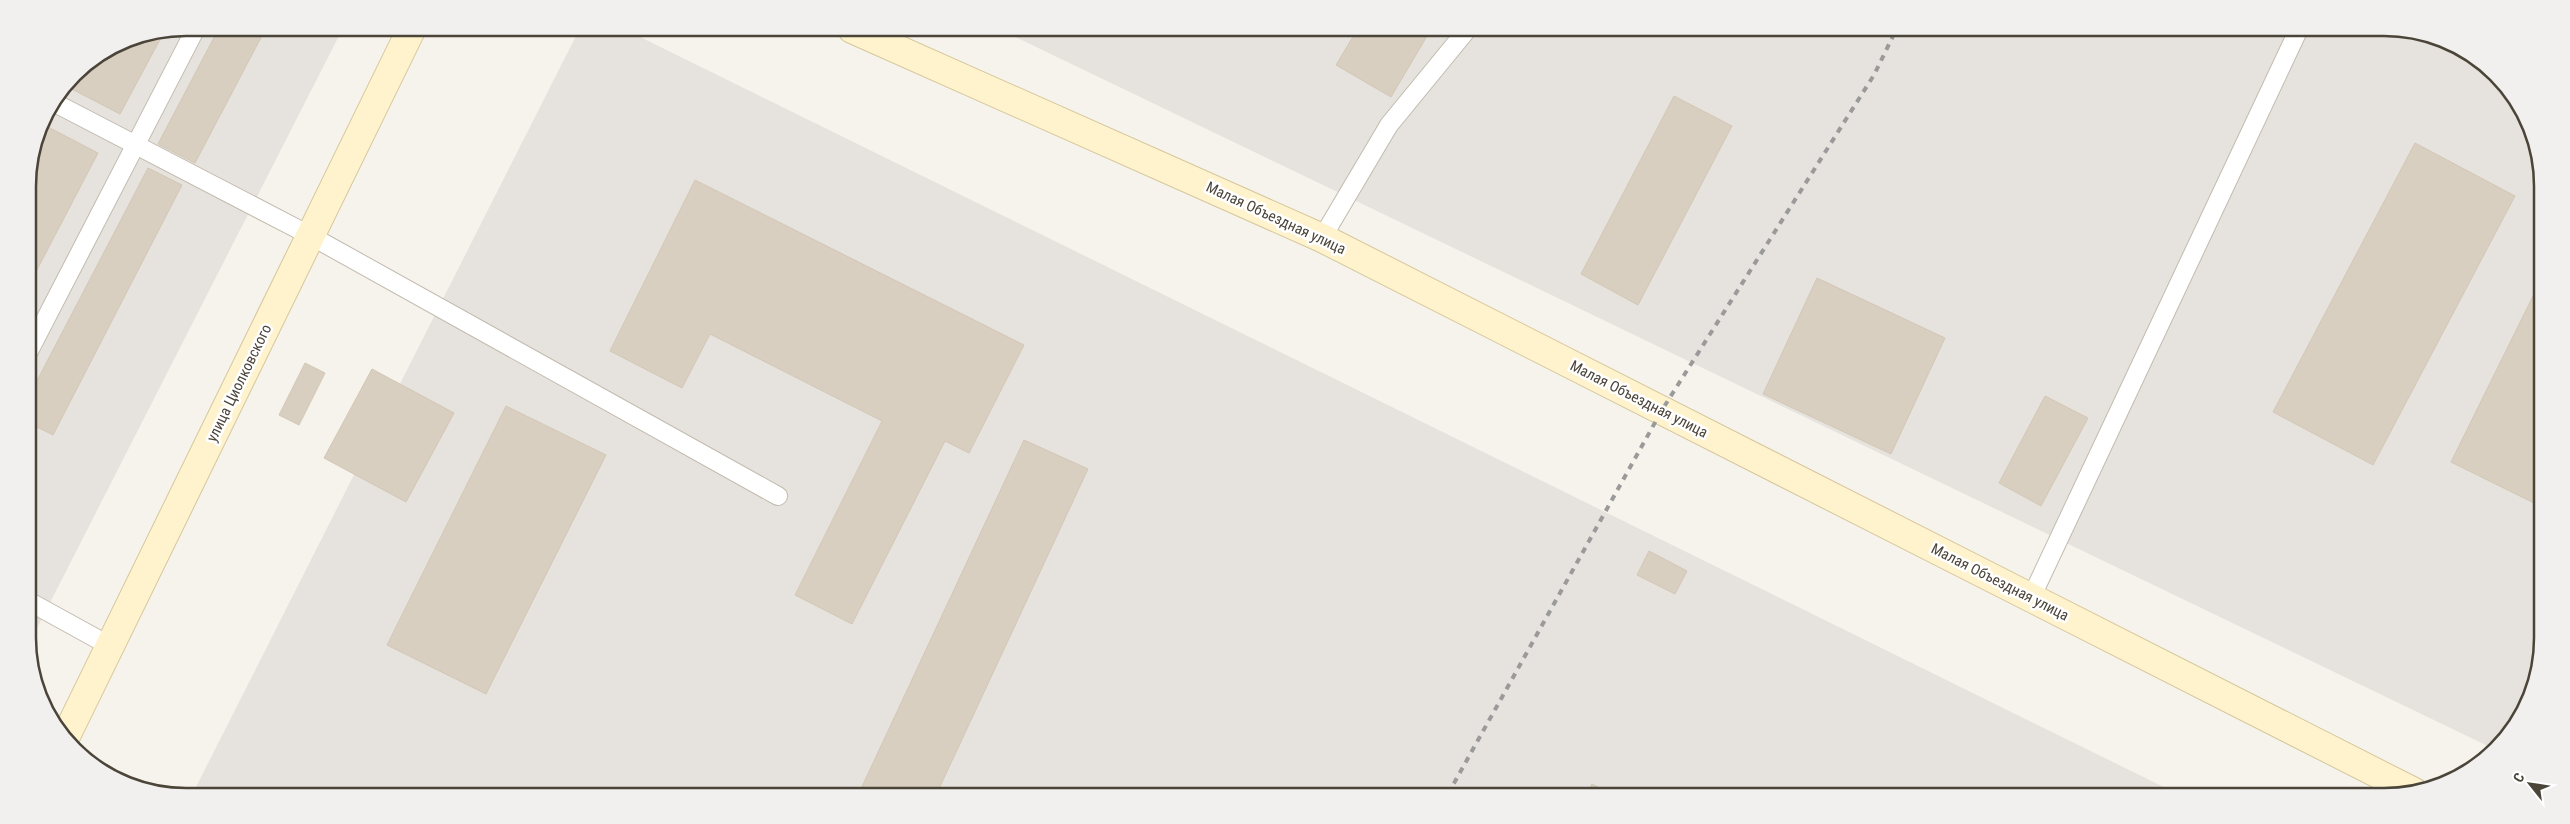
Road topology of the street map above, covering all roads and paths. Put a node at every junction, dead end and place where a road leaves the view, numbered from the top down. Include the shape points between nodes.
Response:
1 (1462, 36) edge
2 (2296, 36) edge
3 (191, 37) edge
4 (408, 37) edge
5 (869, 37) edge
6 (60, 106) edge
7 (135, 145) junction
8 (311, 236) junction
9 (1322, 238) junction
10 (37, 336) edge
11 (778, 496) dead end
12 (2031, 598) junction
13 (36, 605) edge
14 (110, 646) junction
15 (69, 730) edge
16 (2402, 786) edge

1 - 9 lane via 1389,125
2 - 12 lane
3 - 7 lane
4 - 8 street, улица Циолковского
5 - 9 street, Малая Объездная улица
6 - 7 lane
7 - 8 lane
7 - 10 lane
8 - 11 lane
8 - 14 street, улица Циолковского
9 - 12 street, Малая Объездная улица
12 - 16 street, Малая Объездная улица
13 - 14 lane
14 - 15 street, улица Циолковского

